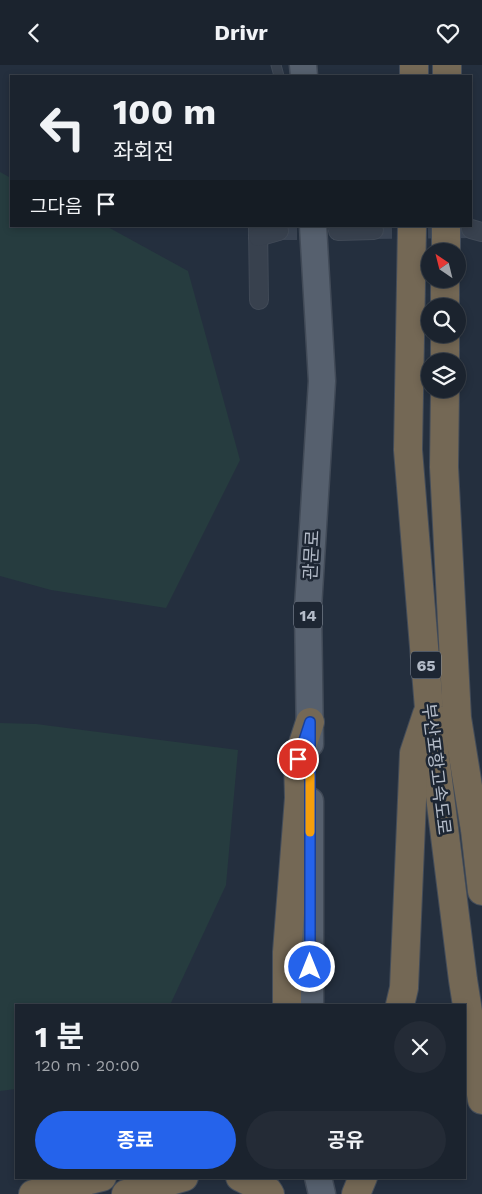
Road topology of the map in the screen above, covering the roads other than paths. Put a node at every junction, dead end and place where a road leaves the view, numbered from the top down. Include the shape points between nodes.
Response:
1 (313, 227) edge
2 (412, 227) edge
3 (374, 229) dead end
4 (466, 229) edge
5 (279, 231) dead end
6 (338, 231) dead end
7 (258, 232) edge
8 (453, 243) edge
9 (259, 300) dead end
10 (445, 398) edge
11 (429, 708) junction
12 (310, 722) junction
13 (482, 891) edge
14 (402, 996) edge
15 (287, 1004) edge
16 (310, 1004) edge
17 (482, 1100) edge
18 (94, 1179) edge
19 (148, 1179) edge
20 (177, 1179) edge
21 (244, 1179) edge
22 (318, 1179) edge
23 (362, 1179) edge
24 (33, 1194) edge
25 (98, 1194) edge
26 (126, 1194) edge
27 (270, 1194) edge
28 (322, 1194) edge
29 (356, 1194) edge

1 - 12 main road, 관문로 / 14 via 322,381 308,608
2 - 11 highway, 부산포항고속도로 / 65 via 408,449
3 - 6 street
4 - 8 highway
5 - 7 street
7 - 9 street
10 - 13 highway, 부산포항고속도로 / 65 via 444,467 456,718
11 - 14 highway via 414,753
11 - 17 highway, 부산포항고속도로 / 65 via 463,981
12 - 15 highway via 298,759 299,799 287,952
12 - 16 main road, 관문로 / 14
18 - 24 highway
19 - 25 highway
20 - 26 highway
21 - 27 highway
22 - 28 main road
23 - 29 highway

